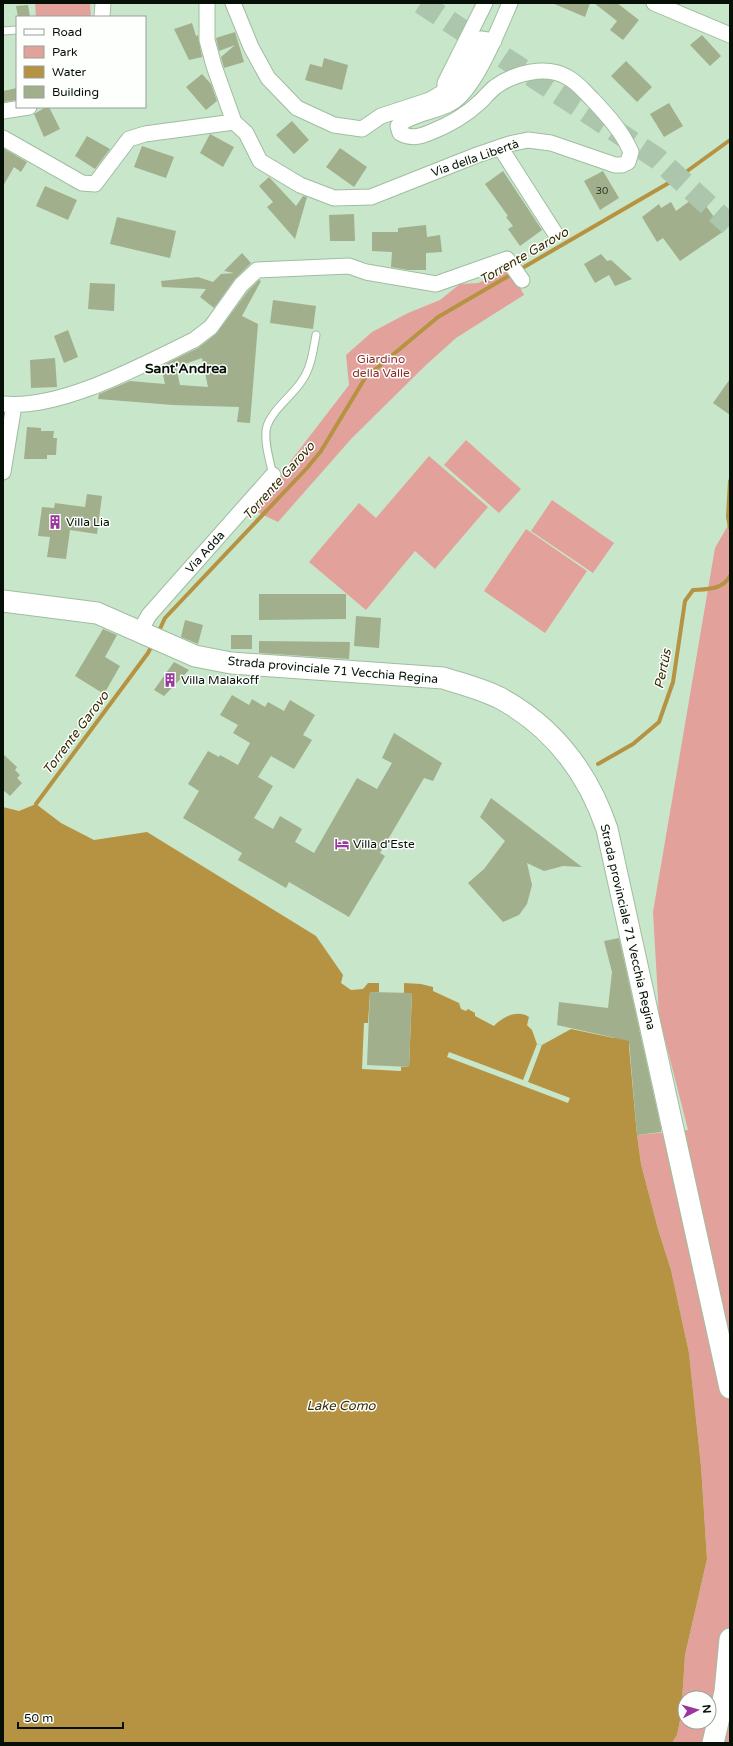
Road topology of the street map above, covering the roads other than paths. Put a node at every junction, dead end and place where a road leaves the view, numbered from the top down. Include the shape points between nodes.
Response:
1 (103, 3) edge
2 (207, 3) edge
3 (232, 3) edge
4 (485, 3) edge
5 (510, 3) edge
6 (654, 3) edge
7 (102, 16) edge
8 (16, 30) edge
9 (3, 31) edge
10 (730, 35) edge
11 (494, 41) junction
12 (445, 91) junction
13 (22, 108) edge
14 (3, 111) edge
15 (234, 122) junction
16 (3, 138) edge
17 (500, 147) junction
18 (555, 233) dead end
19 (522, 280) dead end
20 (316, 335) dead end
21 (9, 405) edge
22 (3, 472) edge
23 (274, 474) joint
24 (3, 601) edge
25 (150, 636) junction
26 (730, 1388) edge
27 (730, 1639) edge
28 (713, 1743) edge

1 - 7 street
2 - 15 street via 207,40
3 - 12 street via 268,78 297,108 334,126 362,129 381,116 430,100
4 - 12 street via 445,82
5 - 11 street, Via della Libertà
6 - 10 street
8 - 9 lane
11 - 12 street via 481,39 453,89
11 - 17 street, Via della Libertà via 465,92 454,102 438,110 403,120 398,126 400,133 414,138 430,133 467,113 495,87 508,80 534,72 552,72 576,82 625,137 631,152 628,162 622,166 551,143 528,140
13 - 14 street
15 - 16 street via 145,134 129,139 95,184 82,183
15 - 17 street, Via della Libertà via 246,133 260,160 300,185 334,198 371,197
17 - 18 street
19 - 21 street via 507,259 436,284 366,272 349,266 257,270 241,285 211,327 194,340 63,398
20 - 23 lane via 312,357 302,381 275,413 267,427 268,455
21 - 22 street
23 - 25 street, Via Adda via 149,615
24 - 25 street, Strada provinciale 71 Vecchia Regina via 97,613
25 - 26 street, Strada provinciale 71 Vecchia Regina via 195,656 231,662 406,674 442,678 463,684 499,698 541,725 573,761 599,805 607,829
27 - 28 street via 725,1692

